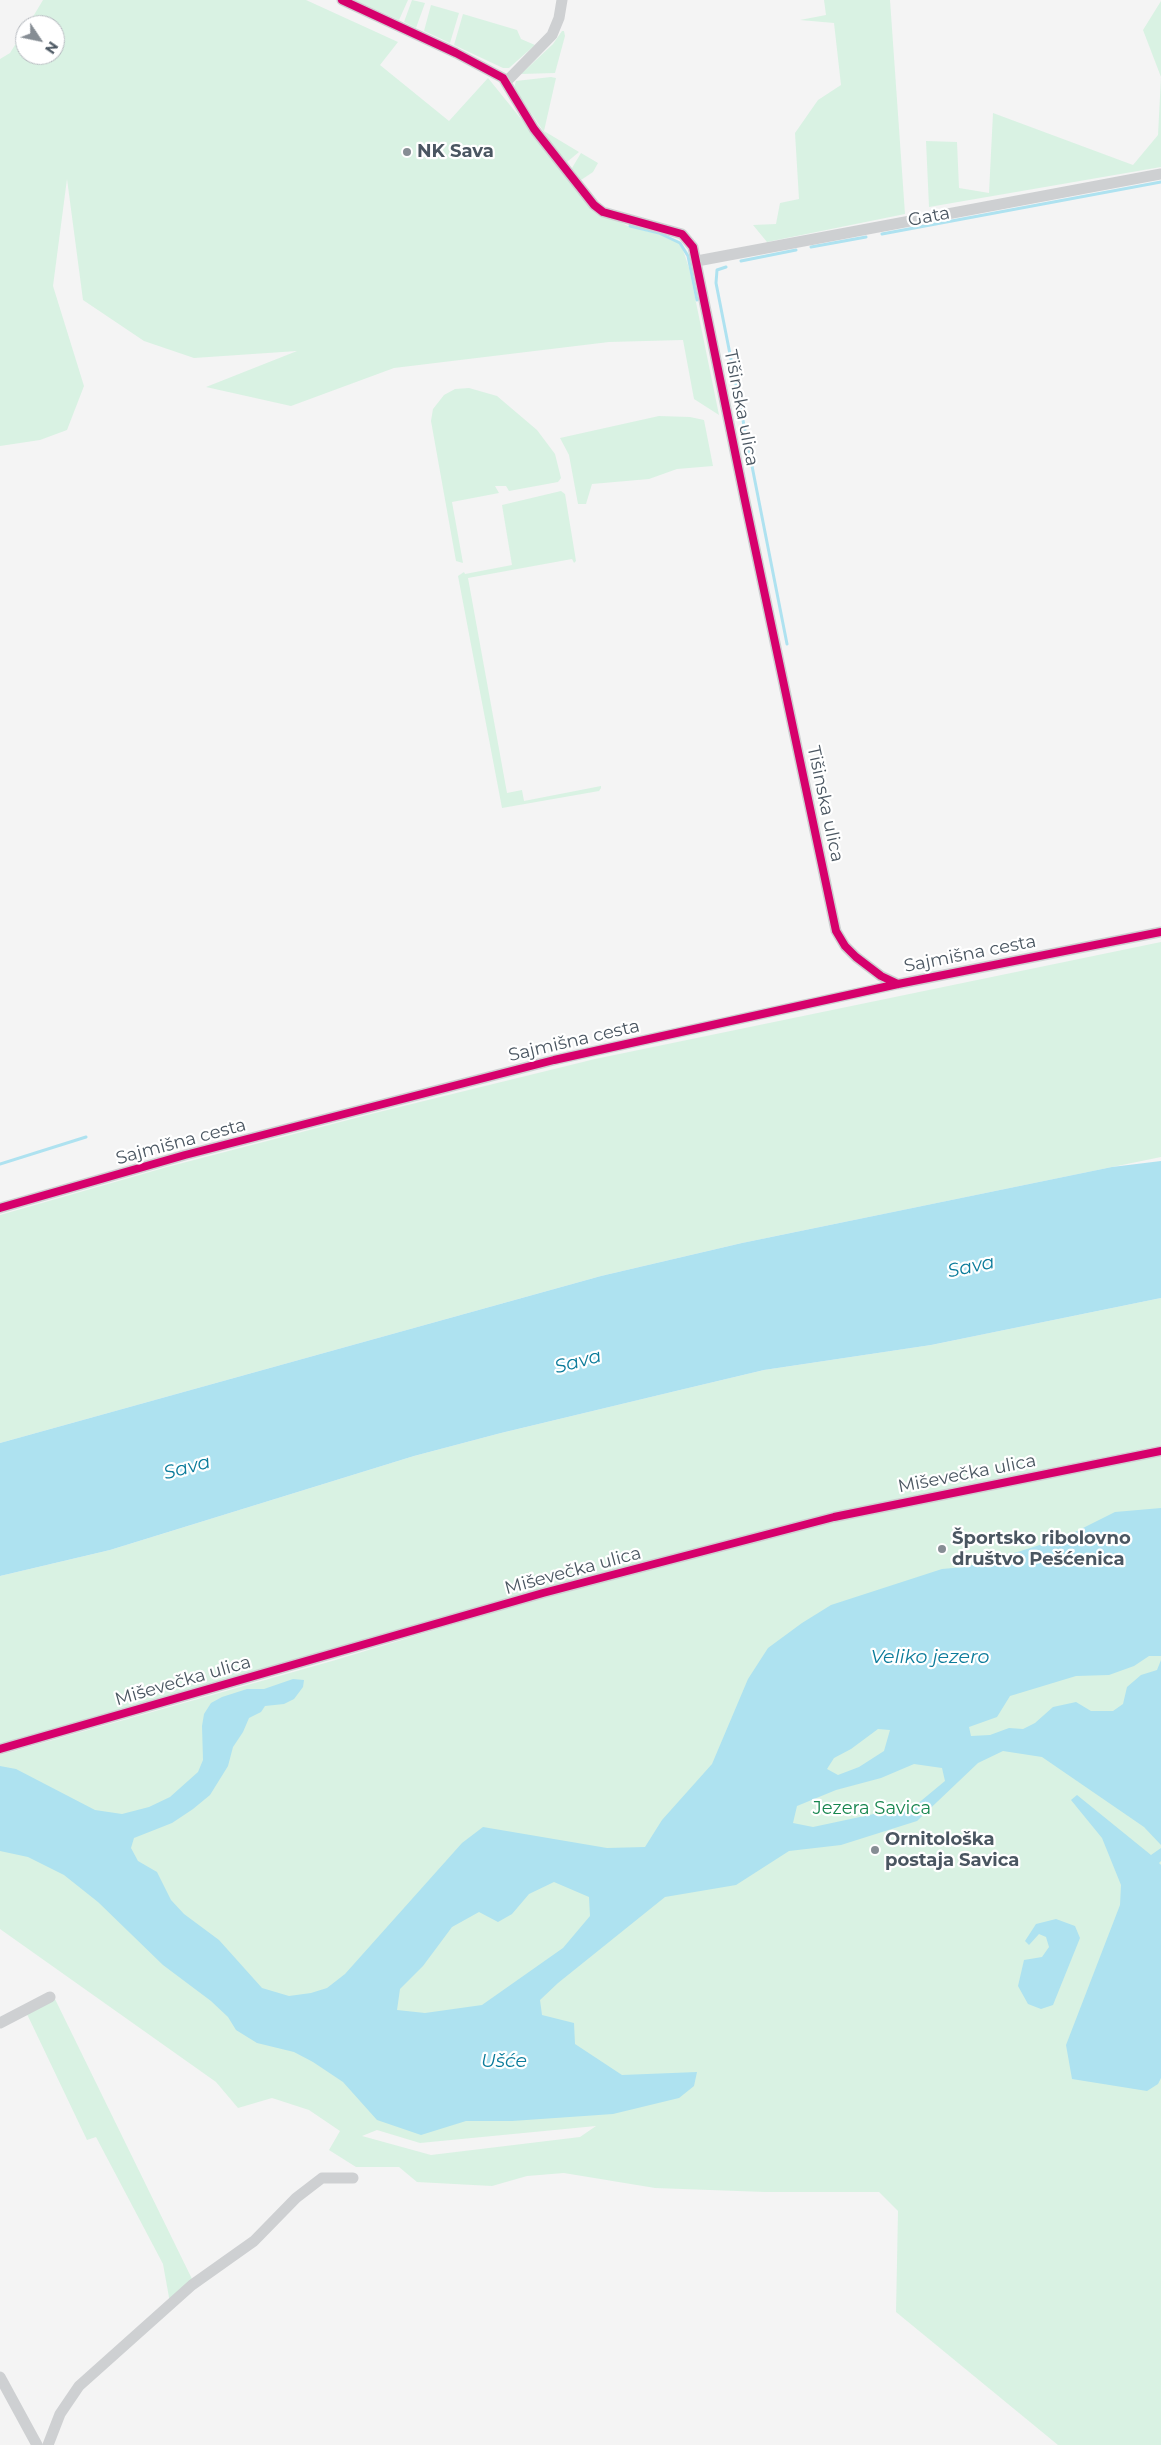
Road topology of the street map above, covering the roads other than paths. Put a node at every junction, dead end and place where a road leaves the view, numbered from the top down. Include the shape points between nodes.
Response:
1 (342, 0) edge
2 (562, 0) edge
3 (506, 82) junction
4 (1161, 174) edge
5 (697, 261) junction
6 (1161, 932) edge
7 (898, 984) junction
8 (0, 1208) edge
9 (1161, 1450) edge
10 (0, 1749) edge
11 (50, 1998) dead end
12 (0, 2024) edge
13 (353, 2178) dead end
14 (0, 2377) edge
15 (37, 2445) edge
16 (48, 2445) edge

1 - 3 street, Tišinska ulica via 456,53
2 - 3 street via 552,35
3 - 5 street, Tišinska ulica via 534,129 594,205 603,212 682,234 693,247
4 - 5 street, Gata
5 - 7 street, Tišinska ulica via 836,931 856,957
6 - 7 street, Sajmišna cesta
7 - 8 street, Sajmišna cesta via 545,1062 195,1153
9 - 10 street, Miševečka ulica via 834,1517 543,1593
11 - 12 street
13 - 16 street via 322,2178 296,2198 254,2241 192,2285 79,2386 60,2414
14 - 15 street

